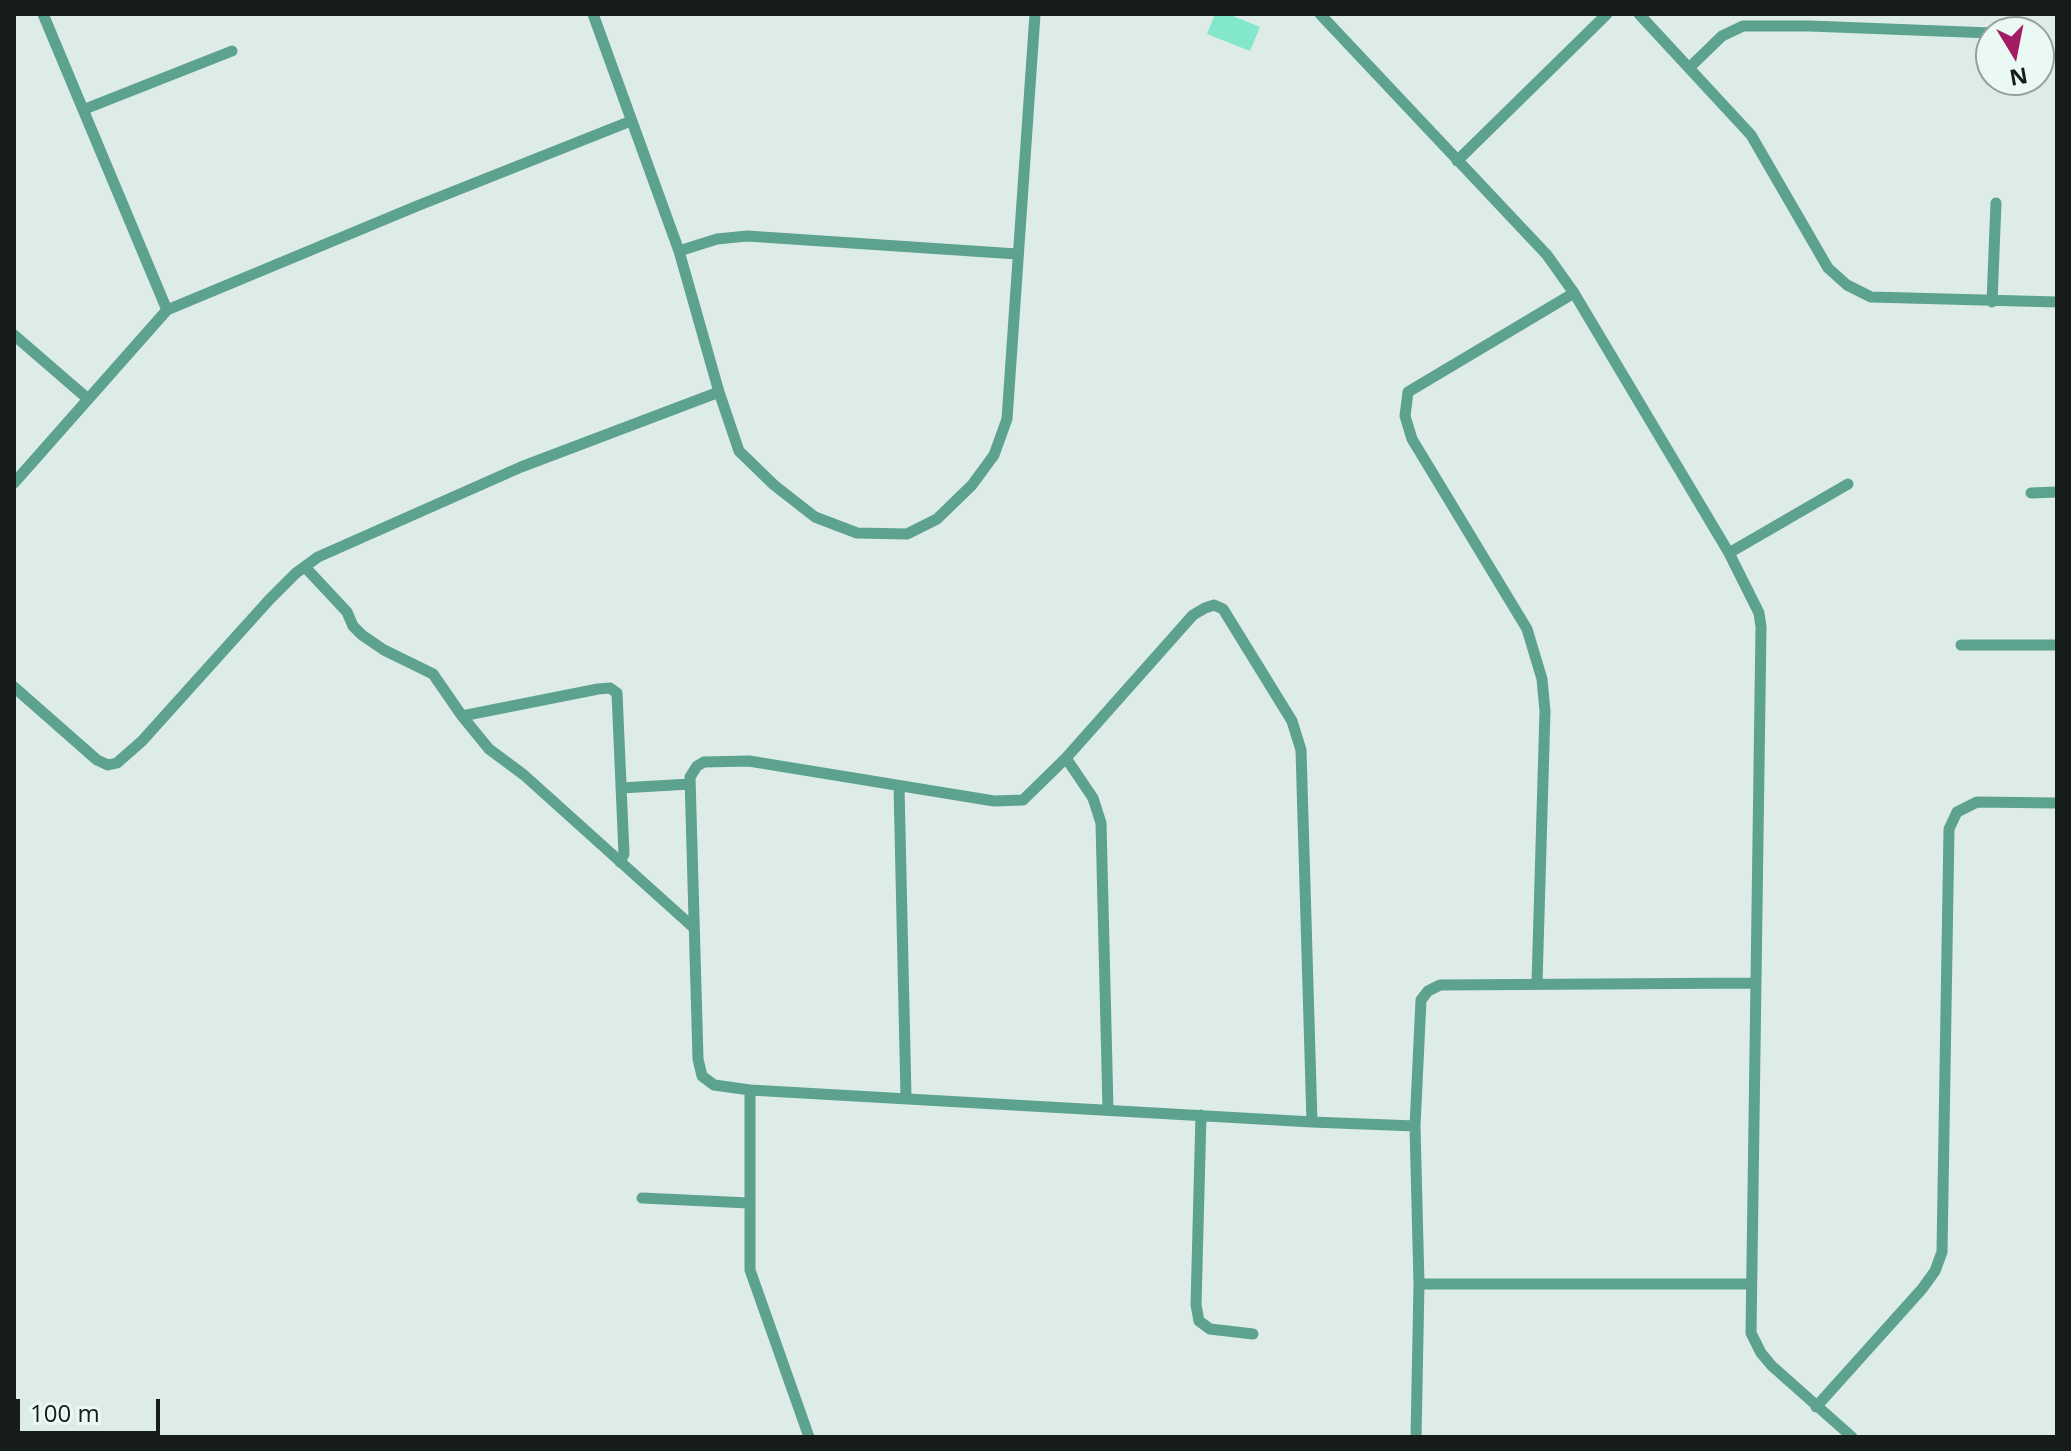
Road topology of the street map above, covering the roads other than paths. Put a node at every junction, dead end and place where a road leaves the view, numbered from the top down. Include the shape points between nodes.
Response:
1 (43, 14) edge
2 (593, 14) edge
3 (1035, 14) edge
4 (1320, 14) edge
5 (1607, 14) edge
6 (1639, 14) edge
7 (1975, 32) edge
8 (232, 51) dead end
9 (1690, 67) junction
10 (85, 109) junction
11 (631, 121) junction
12 (1457, 161) junction
13 (1996, 203) dead end
14 (679, 251) junction
15 (1017, 254) junction
16 (1574, 293) junction
17 (1992, 302) junction
18 (2057, 302) edge
19 (167, 310) junction
20 (14, 335) edge
21 (719, 392) junction
22 (88, 399) junction
23 (14, 483) edge
24 (1848, 484) dead end
25 (2057, 492) edge
26 (2031, 493) dead end
27 (1729, 553) junction
28 (305, 567) junction
29 (1961, 645) dead end
30 (2057, 645) edge
31 (14, 687) edge
32 (462, 716) junction
33 (1066, 758) junction
34 (690, 784) junction
35 (899, 786) junction
36 (621, 788) junction
37 (2057, 803) edge
38 (620, 862) junction
39 (694, 928) junction
40 (1537, 983) junction
41 (1756, 983) junction
42 (750, 1090) junction
43 (906, 1097) junction
44 (1108, 1109) junction
45 (1201, 1115) junction
46 (1312, 1122) junction
47 (1415, 1126) junction
48 (642, 1198) dead end
49 (749, 1203) junction
50 (1419, 1284) junction
51 (1750, 1284) junction
52 (1253, 1334) dead end
53 (1816, 1407) junction
54 (809, 1437) edge
55 (1416, 1437) edge
56 (1852, 1437) edge

1 - 10 street
2 - 11 street
3 - 15 street
4 - 12 street
5 - 12 street
6 - 9 street
7 - 9 street via 1743,26 1722,36
8 - 10 street
9 - 17 street via 1751,135 1828,268 1847,285 1871,297
10 - 19 street
11 - 14 street
11 - 19 street
12 - 16 street via 1547,255
13 - 17 street
14 - 15 street via 747,236
14 - 21 street
15 - 21 street via 1007,419 994,455 937,519 907,534 857,533 815,517 739,451
16 - 27 street
16 - 40 street via 1408,392 1405,416 1412,439 1527,629 1542,679
17 - 18 street
19 - 22 street
20 - 22 street
21 - 28 street via 521,467
22 - 23 street
24 - 27 street
25 - 26 street
27 - 41 street via 1761,627
28 - 31 street via 117,763 97,760
28 - 32 street via 362,635 433,674
29 - 30 street
32 - 36 street via 610,688 619,705
32 - 38 street via 489,749
33 - 35 street via 1023,800 994,801
33 - 44 street via 1093,798 1101,823
33 - 46 street via 1193,615 1214,605 1223,609 1292,721 1301,750
34 - 35 street via 704,762 749,761
34 - 36 street
34 - 39 street
35 - 43 street
36 - 38 street
37 - 53 street via 1977,802 1957,812 1949,829 1942,1252 1922,1289
38 - 39 street
39 - 42 street via 702,1076 714,1085
40 - 41 street
40 - 47 street via 1440,985 1428,991 1421,1000
41 - 51 street
42 - 43 street
42 - 49 street
43 - 44 street
44 - 45 street
45 - 46 street
45 - 52 street via 1199,1321 1210,1329
46 - 47 street
47 - 50 street
48 - 49 street
49 - 54 street via 750,1270
50 - 51 street
50 - 55 street
51 - 53 street via 1751,1333 1761,1353
53 - 56 street

